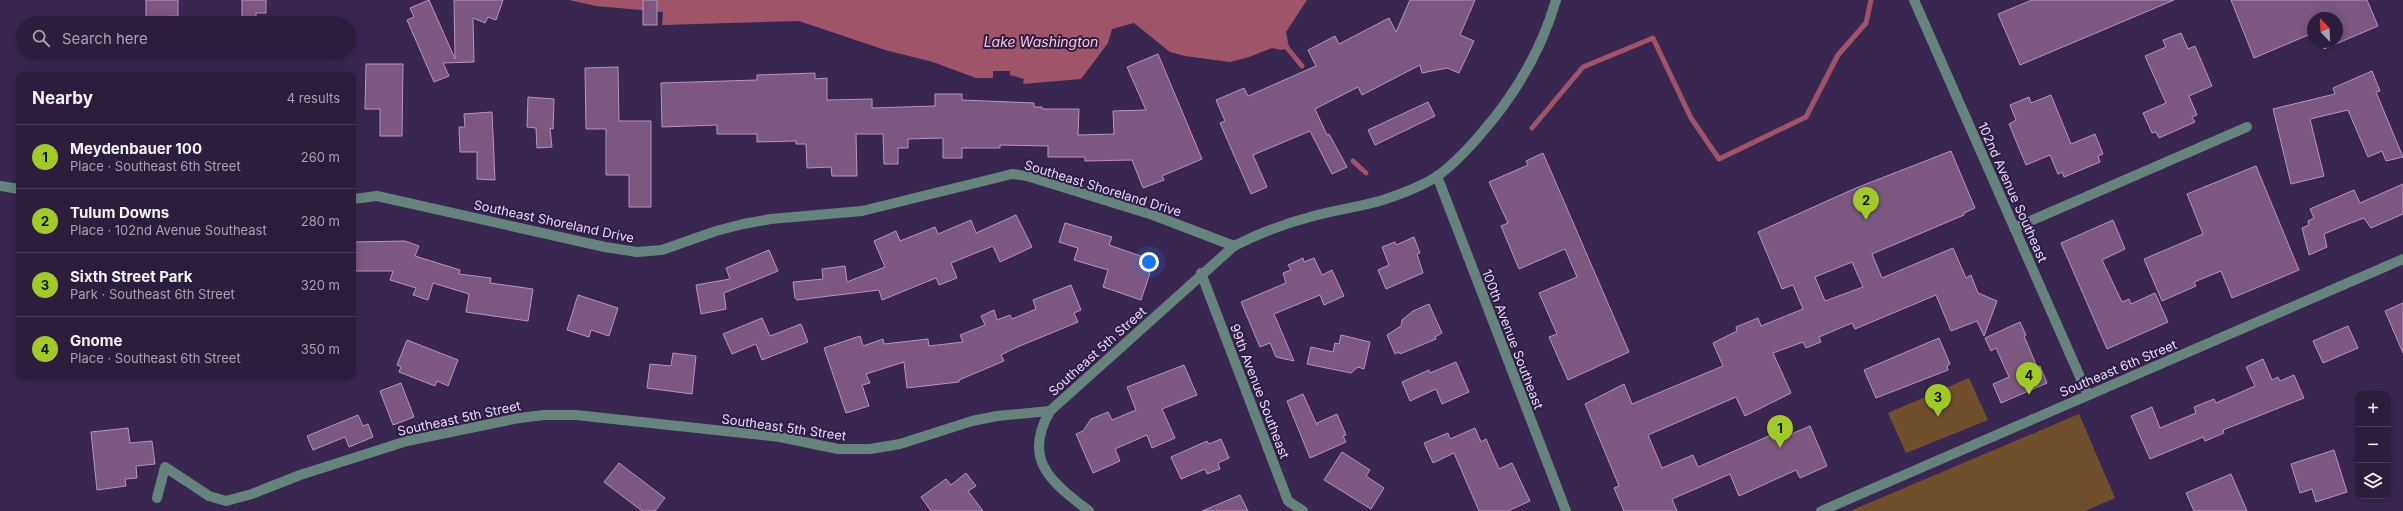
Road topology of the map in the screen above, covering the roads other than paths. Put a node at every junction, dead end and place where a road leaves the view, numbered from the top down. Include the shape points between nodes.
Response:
1 (1556, 0) edge
2 (1914, 0) edge
3 (2247, 127) dead end
4 (1437, 176) junction
5 (0, 186) edge
6 (16, 189) edge
7 (356, 200) edge
8 (2014, 228) junction
9 (1234, 246) junction
10 (2403, 259) edge
11 (1201, 273) junction
12 (2088, 395) junction
13 (1050, 411) junction
14 (157, 498) dead end
15 (1089, 511) edge
16 (1303, 511) edge
17 (1566, 511) edge
18 (1821, 511) edge

1 - 4 street, Southeast 5th Street via 1548,30 1527,74 1499,114 1467,150
2 - 8 street, 102nd Avenue Southeast
3 - 8 street
4 - 9 street, Southeast 5th Street via 1411,190 1383,200 1309,217 1262,232
4 - 17 street, 100th Avenue Southeast
5 - 6 street
7 - 9 street, Southeast Shoreland Drive via 377,196 637,252 662,250 716,231 771,219 862,211 1012,174 1027,176 1153,215
8 - 12 street, 102nd Avenue Southeast
9 - 11 street, Southeast 5th Street
10 - 12 street, Southeast 6th Street
11 - 13 street, Southeast 5th Street
11 - 16 street, 99th Avenue Southeast via 1288,501
12 - 18 street, Southeast 6th Street
13 - 14 street, Southeast 5th Street via 972,421 900,444 870,449 838,450 780,437 576,415 544,415 407,441 226,501 209,496 166,467
13 - 15 street via 1041,426 1039,438 1038,449 1042,463 1048,476 1059,488

